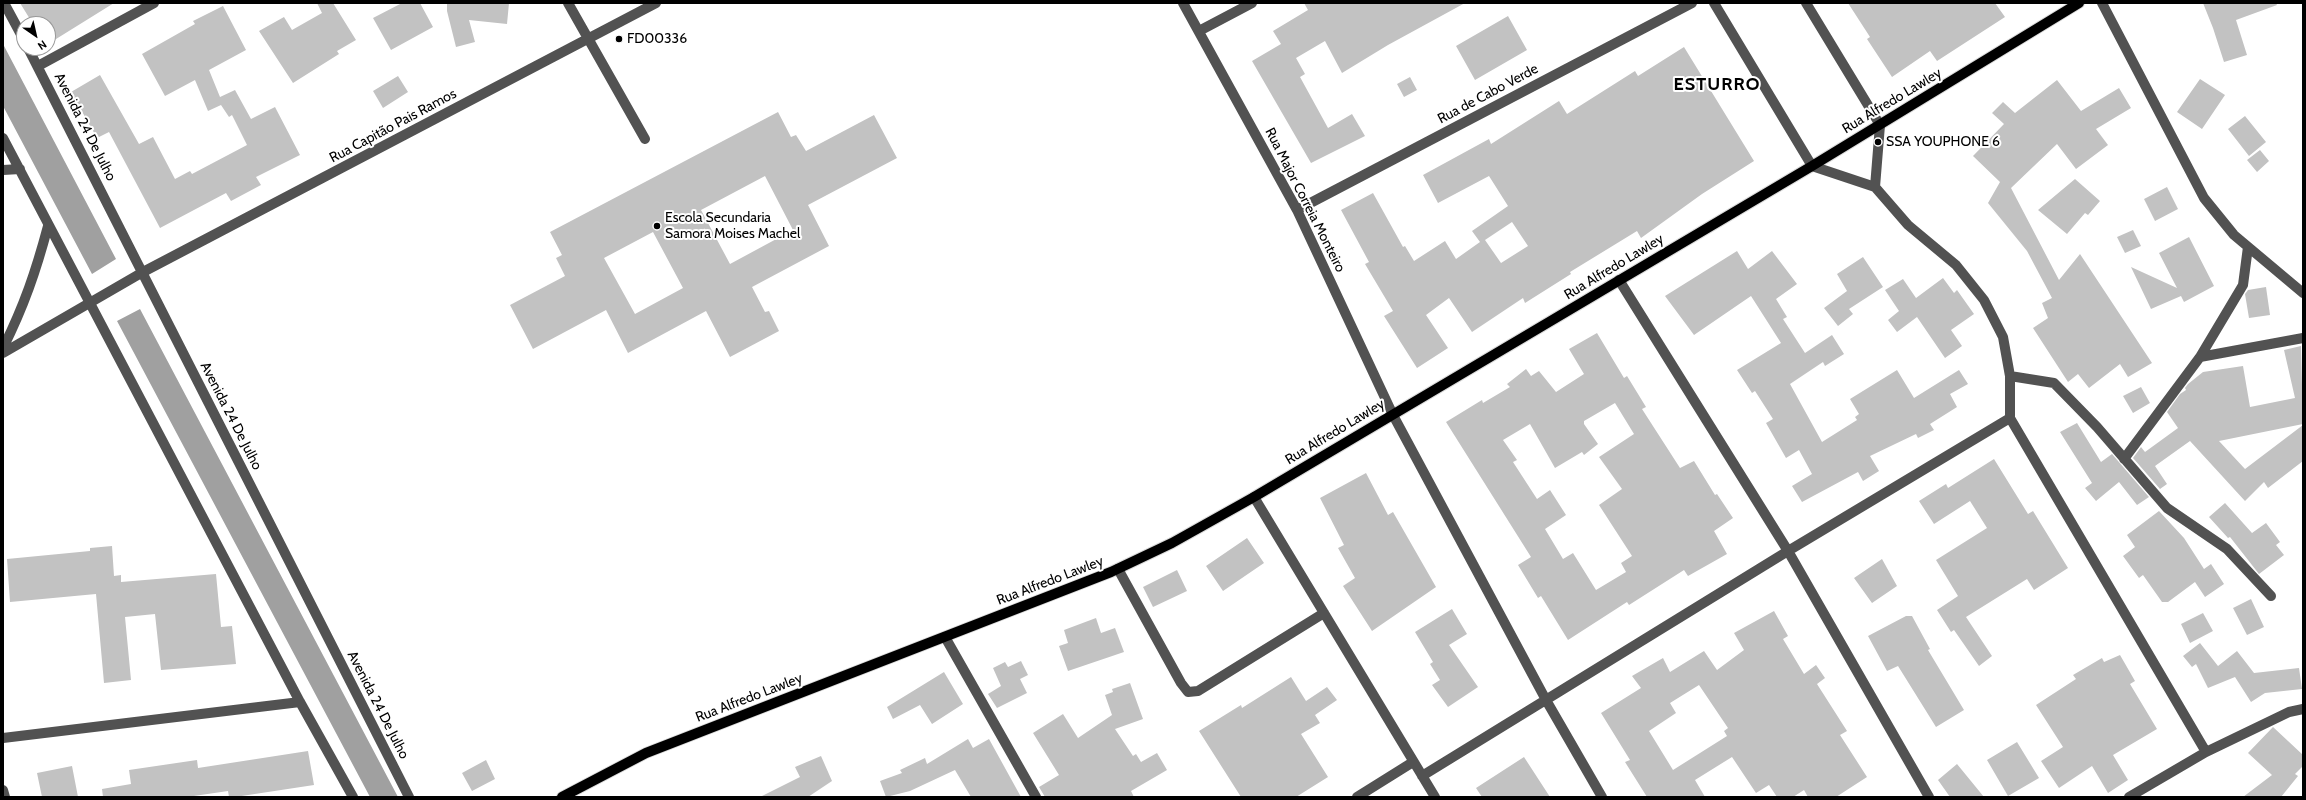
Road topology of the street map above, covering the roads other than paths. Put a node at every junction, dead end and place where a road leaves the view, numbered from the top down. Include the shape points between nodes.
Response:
1 (4, 3) edge
2 (154, 3) edge
3 (568, 3) edge
4 (656, 3) edge
5 (1183, 3) edge
6 (1252, 3) edge
7 (1692, 3) edge
8 (1714, 3) edge
9 (1806, 3) edge
10 (2079, 3) edge
11 (2102, 3) edge
12 (16, 25) edge
13 (1199, 31) junction
14 (589, 37) junction
15 (32, 56) edge
16 (38, 66) junction
17 (1880, 125) junction
18 (3, 138) edge
19 (645, 139) dead end
20 (1812, 166) junction
21 (20, 169) junction
22 (3, 170) edge
23 (1876, 187) junction
24 (1297, 210) junction
25 (48, 226) junction
26 (2248, 247) junction
27 (143, 272) junction
28 (1619, 280) junction
29 (2303, 293) edge
30 (88, 303) junction
31 (2303, 338) edge
32 (3, 348) edge
33 (3, 353) edge
34 (2200, 357) junction
35 (2010, 376) junction
36 (1393, 415) junction
37 (2010, 418) junction
38 (2124, 459) junction
39 (1254, 497) junction
40 (1788, 551) junction
41 (1118, 569) junction
42 (2271, 596) dead end
43 (1324, 613) junction
44 (945, 637) junction
45 (1546, 700) junction
46 (300, 702) junction
47 (2303, 709) edge
48 (3, 738) edge
49 (2206, 752) junction
50 (1413, 762) junction
51 (1422, 776) junction
52 (3, 790) edge
53 (5, 797) edge
54 (353, 797) edge
55 (409, 797) edge
56 (562, 797) edge
57 (1036, 797) edge
58 (1357, 797) edge
59 (1435, 797) edge
60 (1602, 797) edge
61 (1929, 797) edge
62 (2129, 797) edge

1 - 12 street
2 - 16 street
3 - 14 street
4 - 14 street, Rua Capitão Pais Ramos
5 - 13 street, Rua Major Correia Monteiro
6 - 13 street
7 - 24 street, Rua de Cabo Verde
8 - 20 street
9 - 17 street
10 - 17 main road, Rua Alfredo Lawley
11 - 26 street via 2204,198 2234,235
13 - 24 street, Rua Major Correia Monteiro
14 - 19 street
14 - 27 street, Rua Capitão Pais Ramos
15 - 16 street, Avenida 24 De Julho
16 - 27 street, Avenida 24 De Julho
17 - 20 main road, Rua Alfredo Lawley
17 - 23 street
18 - 21 street
20 - 23 street
20 - 28 main road, Rua Alfredo Lawley
21 - 22 street
21 - 25 street
23 - 35 street via 1908,225 1956,265 1984,300 2003,337
24 - 36 street, Rua Major Correia Monteiro
25 - 30 street
25 - 32 street via 34,279 22,311
26 - 29 street
26 - 34 street via 2243,284
27 - 30 street, Rua Capitão Pais Ramos
27 - 55 street, Avenida 24 De Julho
28 - 36 main road, Rua Alfredo Lawley
28 - 40 street
30 - 33 street, Rua Capitão Pais Ramos
30 - 46 street
31 - 34 street
34 - 38 street
35 - 37 street
35 - 38 street via 2054,383
36 - 39 main road, Rua Alfredo Lawley
36 - 45 street, Rua Major Correia Monteiro
37 - 40 street
37 - 49 street
38 - 42 street via 2167,508 2227,548
39 - 41 main road, Rua Alfredo Lawley via 1172,543
39 - 43 street
40 - 45 street
40 - 61 street
41 - 43 street via 1188,692 1198,691
41 - 44 main road, Rua Alfredo Lawley
43 - 50 street
44 - 56 main road, Rua Alfredo Lawley via 646,753
44 - 57 street
45 - 51 street
45 - 60 street, Rua Major Correia Monteiro
46 - 48 street
46 - 54 street
47 - 49 street via 2290,712
49 - 62 street
50 - 51 street
50 - 58 street
51 - 59 street
52 - 53 street

